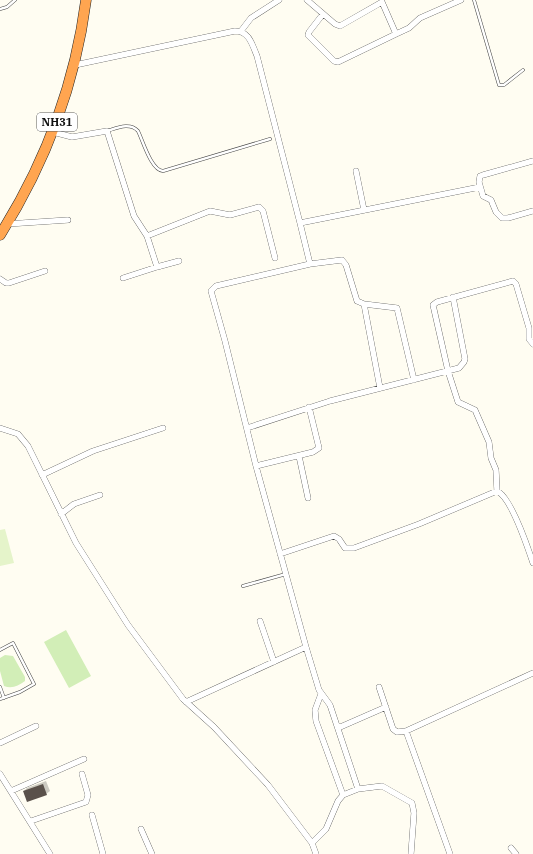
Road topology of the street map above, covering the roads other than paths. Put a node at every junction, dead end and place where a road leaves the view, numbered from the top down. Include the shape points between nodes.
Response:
1 (15, 0) edge
2 (86, 0) edge
3 (279, 0) edge
4 (307, 0) edge
5 (461, 0) edge
6 (474, 0) edge
7 (384, 1) edge
8 (0, 9) edge
9 (323, 14) junction
10 (241, 31) junction
11 (396, 34) junction
12 (75, 65) junction
13 (523, 70) dead end
14 (107, 131) junction
15 (53, 132) junction
16 (270, 140) dead end
17 (533, 161) edge
18 (356, 171) dead end
19 (480, 187) junction
20 (364, 210) junction
21 (533, 211) edge
22 (68, 220) dead end
23 (300, 223) junction
24 (7, 224) junction
25 (0, 235) edge
26 (147, 236) junction
27 (275, 258) dead end
28 (179, 261) dead end
29 (310, 264) junction
30 (157, 267) junction
31 (44, 271) dead end
32 (123, 278) dead end
33 (0, 279) edge
34 (453, 297) junction
35 (364, 304) junction
36 (533, 344) edge
37 (448, 371) junction
38 (414, 380) junction
39 (380, 388) junction
40 (309, 408) junction
41 (0, 428) edge
42 (163, 428) dead end
43 (247, 428) junction
44 (299, 456) junction
45 (256, 466) junction
46 (42, 475) junction
47 (497, 491) junction
48 (100, 495) dead end
49 (308, 498) dead end
50 (61, 514) junction
51 (280, 554) junction
52 (533, 563) edge
53 (286, 574) junction
54 (243, 586) dead end
55 (260, 621) dead end
56 (306, 647) junction
57 (0, 650) edge
58 (274, 662) junction
59 (533, 673) edge
60 (0, 687) edge
61 (379, 687) dead end
62 (321, 694) junction
63 (4, 698) junction
64 (0, 699) edge
65 (186, 702) junction
66 (386, 707) junction
67 (36, 726) dead end
68 (338, 728) junction
69 (406, 731) junction
70 (0, 743) edge
71 (84, 759) dead end
72 (0, 774) edge
73 (82, 774) dead end
74 (358, 789) junction
75 (11, 791) junction
76 (343, 796) junction
77 (92, 815) dead end
78 (31, 821) junction
79 (141, 828) dead end
80 (312, 843) junction
81 (511, 848) dead end
82 (48, 853) edge
83 (103, 854) edge
84 (152, 854) edge
85 (316, 854) edge
86 (411, 854) edge
87 (450, 854) edge
88 (516, 854) edge

1 - 8 lane
2 - 12 highway, NH31
3 - 10 street via 251,18
4 - 9 street
5 - 11 street via 420,18 409,28
6 - 13 lane via 499,85 504,85
7 - 9 street via 340,26
7 - 11 street
9 - 11 street via 308,35 334,61 338,62
10 - 12 street
10 - 23 street via 251,40 256,56
12 - 15 highway, NH31
14 - 15 street via 77,137
14 - 16 lane via 126,126 135,127 153,166 160,171
14 - 26 street via 134,216
15 - 24 highway, NH31
17 - 19 street via 483,175 479,179
18 - 20 street
19 - 20 street
19 - 21 street via 484,198 491,200 502,218
20 - 23 street
22 - 24 street
23 - 29 street
24 - 25 highway, NH31
26 - 27 street via 210,211 230,214 259,207 263,211
26 - 30 street
28 - 30 street
29 - 35 street via 342,260 346,265 356,298
29 - 43 street via 216,286 210,292
30 - 32 street
31 - 33 street via 10,283
34 - 36 street via 512,281 516,284 528,325 529,339
34 - 37 street via 464,362 459,368
34 - 37 street via 433,305
35 - 38 street via 395,306 399,310
35 - 39 street
37 - 38 street
37 - 47 street via 460,404 471,407 479,416 496,470
38 - 39 street
39 - 40 street
40 - 43 street
40 - 44 street via 318,448
41 - 46 street via 18,434 28,446
42 - 46 street via 93,451
43 - 45 street
44 - 45 street
44 - 49 street
45 - 51 street
46 - 50 street
47 - 51 street via 354,548 344,548 334,536
47 - 52 street via 513,510
48 - 50 street via 74,504
50 - 65 street via 76,543 128,625
51 - 53 street
53 - 54 lane
53 - 56 street
55 - 58 street
56 - 58 street
56 - 62 street
57 - 63 lane via 14,643 34,684
58 - 65 street
59 - 69 street
60 - 63 lane
61 - 66 street
62 - 68 street via 328,701
62 - 76 street via 315,710 316,721
63 - 64 lane
65 - 80 street via 214,727 268,785
66 - 68 street
66 - 69 street via 395,731
67 - 70 street
68 - 74 street
69 - 87 street
71 - 75 street
72 - 75 street
73 - 78 street via 88,796 86,802
74 - 76 street
74 - 86 street via 382,786 412,803 414,813
75 - 78 street
76 - 80 street via 334,805 326,829
77 - 83 street
78 - 82 street
79 - 84 street
80 - 85 street
81 - 88 street

